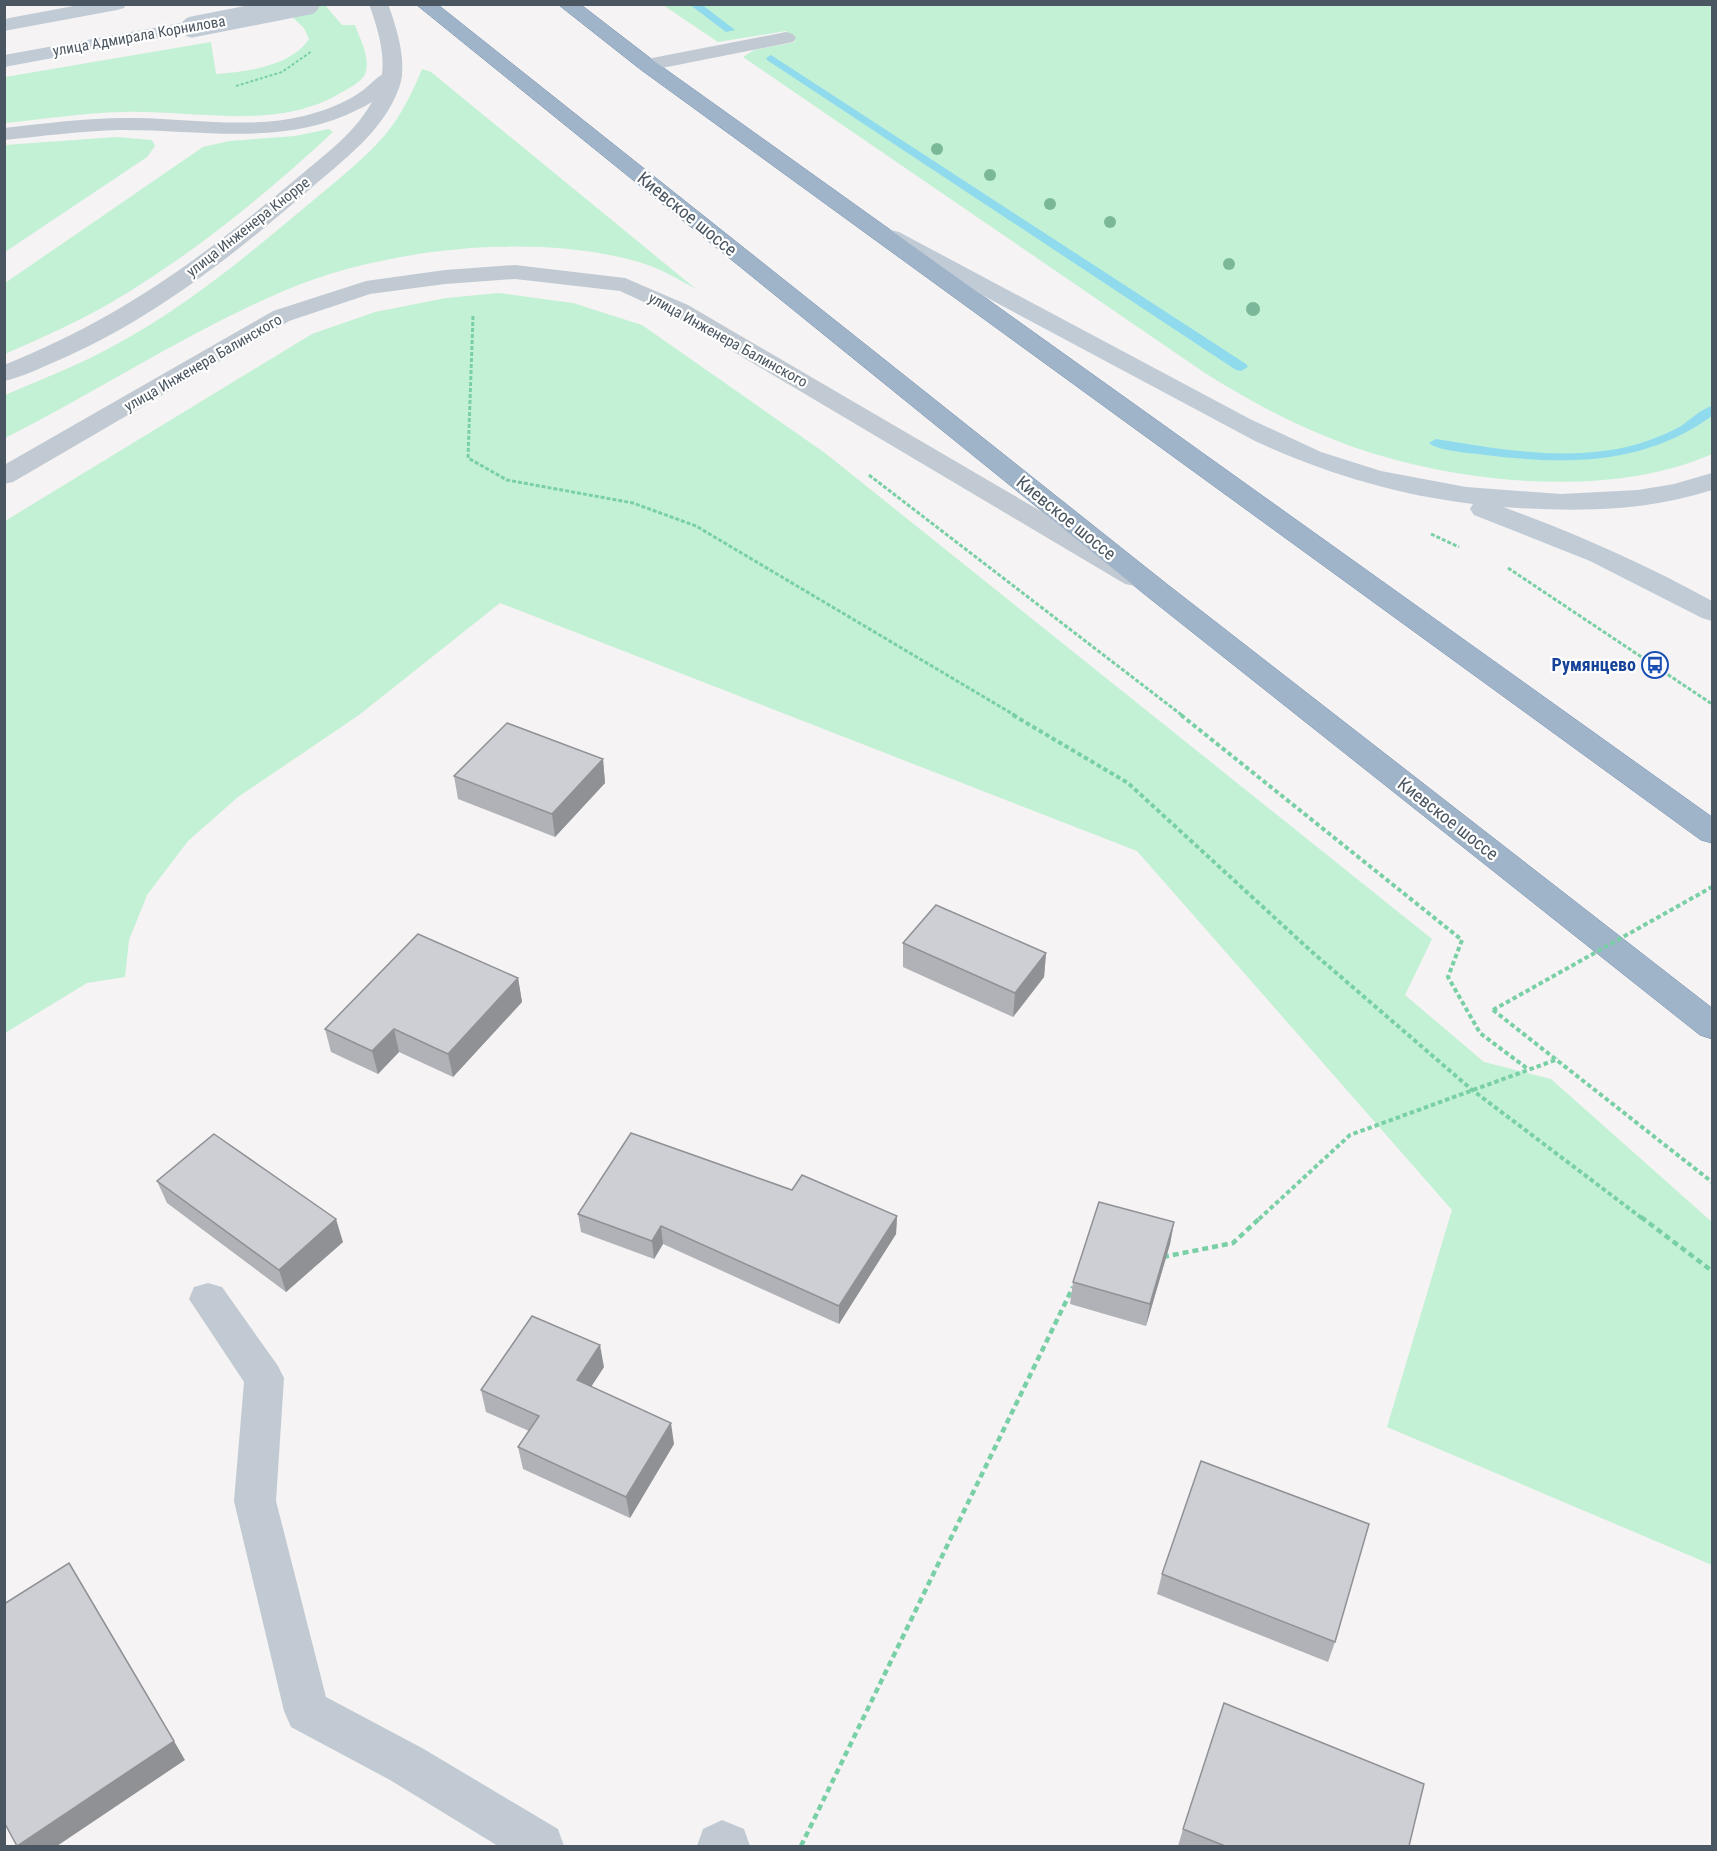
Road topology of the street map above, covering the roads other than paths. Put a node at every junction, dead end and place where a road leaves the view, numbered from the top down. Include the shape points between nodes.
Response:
1 (117, 4) edge
2 (309, 4) edge
3 (378, 4) edge
4 (425, 4) edge
5 (567, 4) edge
6 (4, 24) edge
7 (786, 38) dead end
8 (4, 61) edge
9 (648, 65) junction
10 (392, 76) junction
11 (4, 134) edge
12 (884, 234) junction
13 (4, 374) edge
14 (4, 476) edge
15 (1713, 481) edge
16 (1416, 486) junction
17 (1158, 591) junction
18 (1713, 612) edge
19 (1713, 832) edge
20 (1713, 1026) edge
21 (208, 1299) dead end
22 (541, 1846) edge
23 (720, 1846) edge
24 (727, 1846) edge

1 - 6 main road, улица Адмирала Корнилова
2 - 8 main road, улица Адмирала Корнилова, bridge
3 - 10 street, улица Инженера Кнорре via 386,21
4 - 17 highway, Киевское шоссе
5 - 9 highway
7 - 9 street
9 - 12 highway
10 - 11 street via 369,96 348,107 294,124 226,129 115,124
10 - 13 street, улица Инженера Кнорре via 381,104 362,130 228,246 135,312
12 - 16 main road via 1246,427 1340,467
12 - 19 highway
14 - 17 street, улица Инженера Балинского via 281,316 366,288 445,277 515,272 568,277 625,285 680,310
15 - 16 main road via 1650,496 1571,502 1490,497
16 - 18 main road via 1529,525 1655,580
17 - 20 highway, Киевское шоссе
21 - 22 street via 264,1378 255,1501 307,1711 406,1764
23 - 24 street

